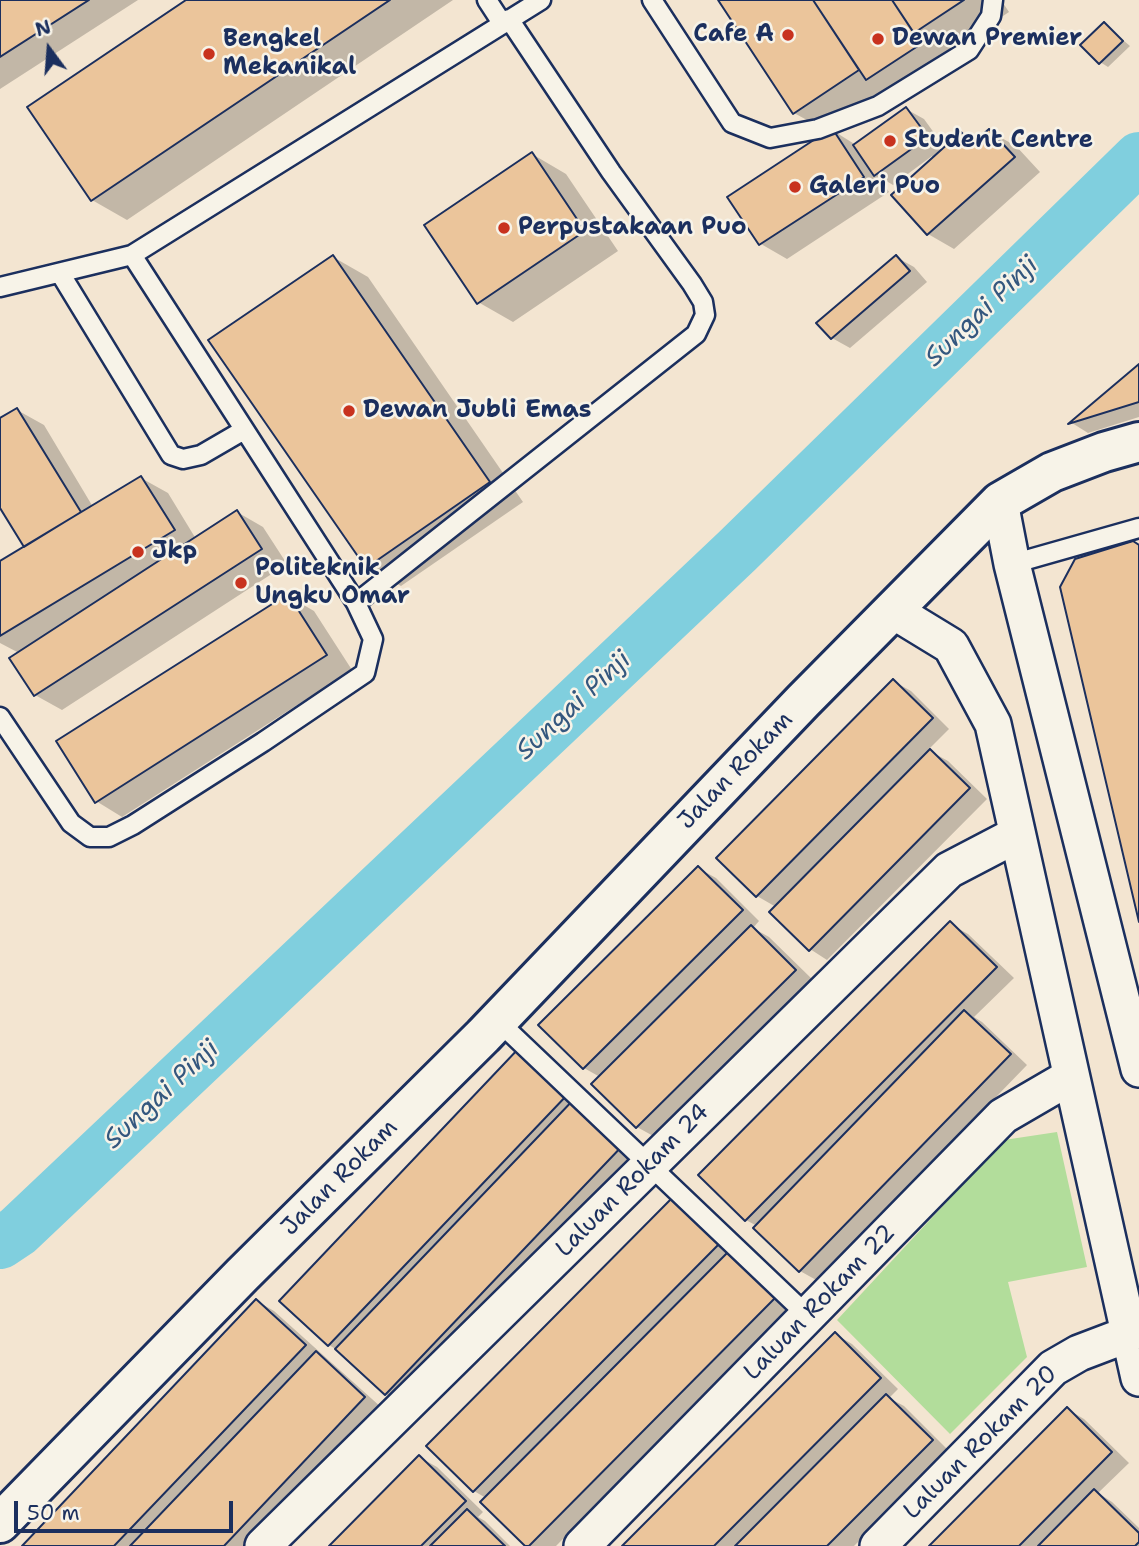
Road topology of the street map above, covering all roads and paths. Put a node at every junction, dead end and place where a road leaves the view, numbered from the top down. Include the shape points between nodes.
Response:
1 (487, 0) edge
2 (541, 0) edge
3 (652, 0) edge
4 (993, 0) edge
5 (505, 21) junction
6 (132, 255) junction
7 (60, 273) junction
8 (0, 287) edge
9 (244, 430) junction
10 (1139, 442) edge
11 (1000, 502) junction
12 (1139, 528) edge
13 (1012, 564) junction
14 (356, 603) junction
15 (892, 610) junction
16 (0, 717) edge
17 (1016, 835) junction
18 (497, 1020) junction
19 (1137, 1056) edge
20 (1070, 1077) junction
21 (650, 1164) junction
22 (808, 1316) junction
23 (1129, 1334) junction
24 (1139, 1378) edge
25 (0, 1523) edge
26 (263, 1546) edge
27 (582, 1546) edge
28 (878, 1546) edge

1 - 5 lane
2 - 5 lane
3 - 4 lane via 732,123 770,138 818,130 878,106 969,50 991,16
5 - 6 lane
5 - 14 lane via 692,284 705,315 696,334
6 - 7 lane
6 - 9 lane
7 - 8 lane
7 - 9 lane via 171,455 183,459 201,455
9 - 14 lane
10 - 11 main road, Jalan Rokam via 1052,472
11 - 13 street
11 - 15 main road, Jalan Rokam
12 - 13 lane
13 - 19 street
14 - 16 lane via 373,639 365,673 109,837 90,837 71,823
15 - 17 street via 951,646 993,724
15 - 18 main road, Jalan Rokam
17 - 20 street
17 - 21 street, Laluan Rokam 24 via 949,870
18 - 21 lane
18 - 25 main road, Jalan Rokam
20 - 22 street, Laluan Rokam 22 via 1003,1116
20 - 23 street
21 - 22 lane
21 - 26 street, Laluan Rokam 24
22 - 27 street, Laluan Rokam 22
23 - 24 street
23 - 28 street, Laluan Rokam 20 via 1053,1368

